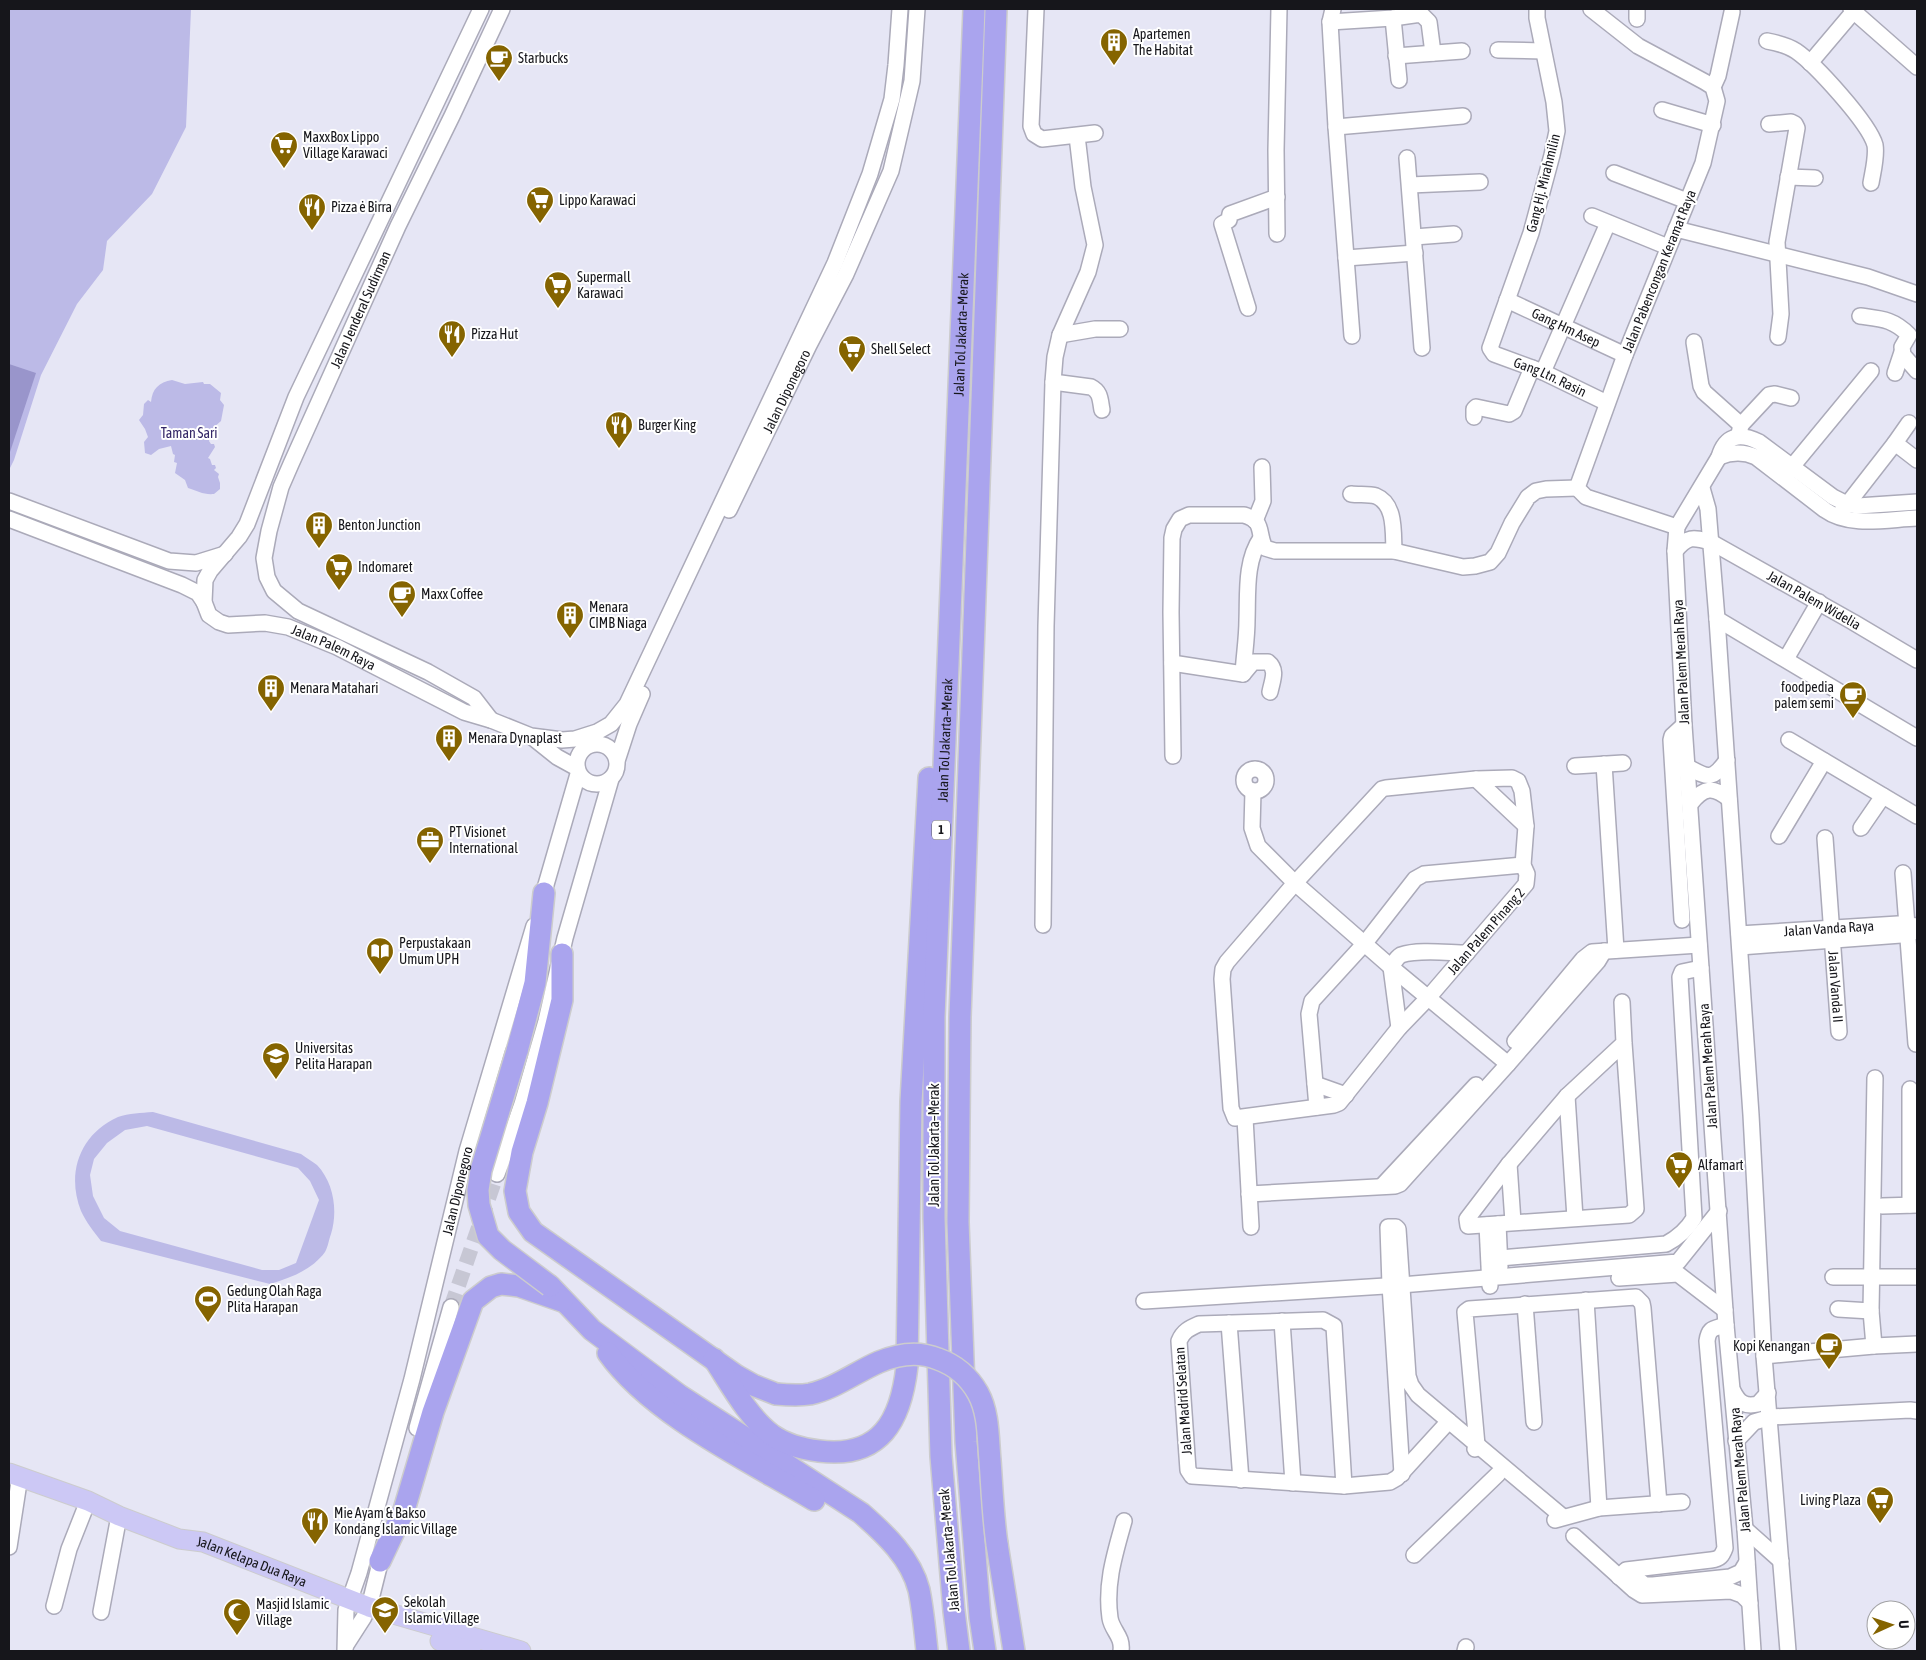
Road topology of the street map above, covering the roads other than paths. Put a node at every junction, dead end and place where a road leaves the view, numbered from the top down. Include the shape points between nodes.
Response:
1 (481, 9) edge
2 (487, 9) edge
3 (502, 9) edge
4 (900, 9) edge
5 (916, 9) edge
6 (974, 9) edge
7 (996, 9) edge
8 (1036, 9) edge
9 (1279, 9) edge
10 (1537, 9) edge
11 (1591, 9) edge
12 (1849, 10) edge
13 (1732, 12) dead end
14 (1331, 15) edge
15 (1392, 18) junction
16 (1767, 41) dead end
17 (1498, 50) dead end
18 (1462, 51) dead end
19 (1543, 51) junction
20 (1433, 53) junction
21 (481, 55) junction
22 (1396, 56) junction
23 (1806, 60) junction
24 (1917, 67) edge
25 (1399, 80) dead end
26 (1713, 87) junction
27 (1662, 110) dead end
28 (1464, 116) dead end
29 (1769, 124) dead end
30 (1713, 125) junction
31 (1336, 127) junction
32 (1095, 133) dead end
33 (1077, 136) junction
34 (1407, 158) dead end
35 (1614, 173) dead end
36 (1788, 177) junction
37 (1815, 178) dead end
38 (1480, 182) dead end
39 (1871, 183) dead end
40 (1410, 185) junction
41 (1277, 197) junction
42 (1687, 201) junction
43 (1592, 216) dead end
44 (1608, 223) junction
45 (398, 226) junction
46 (1676, 229) junction
47 (1278, 234) dead end
48 (1454, 234) dead end
49 (1414, 237) junction
50 (859, 245) junction
51 (1668, 247) junction
52 (366, 248) junction
53 (1416, 253) junction
54 (1777, 256) junction
55 (1346, 258) junction
56 (835, 263) junction
57 (1917, 294) edge
58 (1507, 300) junction
59 (1248, 308) dead end
60 (1860, 316) dead end
61 (1562, 325) junction
62 (1120, 329) dead end
63 (1913, 331) edge
64 (1060, 335) junction
65 (1352, 336) dead end
66 (1778, 338) dead end
67 (1694, 342) dead end
68 (1422, 348) dead end
69 (1491, 351) joint
70 (1902, 352) junction
71 (1625, 355) junction
72 (1537, 370) junction
73 (1871, 371) dead end
74 (1917, 371) edge
75 (1895, 373) dead end
76 (1053, 382) junction
77 (1791, 398) dead end
78 (1607, 403) junction
79 (1102, 410) dead end
80 (1474, 417) dead end
81 (310, 422) junction
82 (1908, 422) dead end
83 (1740, 431) junction
84 (1895, 443) junction
85 (1719, 458) junction
86 (1917, 460) edge
87 (272, 462) junction
88 (1262, 467) dead end
89 (1788, 472) junction
90 (733, 478) junction
91 (1577, 488) junction
92 (1702, 488) junction
93 (1351, 494) dead end
94 (9, 501) edge
95 (1917, 502) edge
96 (1847, 504) junction
97 (1837, 518) junction
98 (1917, 518) edge
99 (9, 519) edge
100 (724, 521) junction
101 (1255, 521) junction
102 (1677, 527) junction
103 (1262, 538) junction
104 (1710, 542) junction
105 (1394, 551) junction
106 (1675, 551) junction
107 (226, 554) junction
108 (168, 561) junction
109 (164, 578) junction
110 (204, 602) junction
111 (1819, 602) junction
112 (298, 611) joint
113 (1717, 619) junction
114 (948, 653) junction
115 (356, 658) junction
116 (1786, 659) junction
117 (401, 660) junction
118 (1917, 660) edge
119 (1172, 663) junction
120 (1243, 674) junction
121 (1270, 692) dead end
122 (631, 696) junction
123 (491, 720) junction
124 (629, 724) junction
125 (1684, 725) junction
126 (596, 732) joint
127 (531, 736) junction
128 (1917, 738) edge
129 (1789, 740) dead end
130 (1174, 756) dead end
131 (1727, 760) junction
132 (617, 761) junction
133 (1824, 761) junction
134 (1623, 763) dead end
135 (1604, 764) junction
136 (1576, 766) dead end
137 (1688, 766) junction
138 (578, 771) junction
139 (611, 779) junction
140 (1476, 779) junction
141 (1252, 790) dead end
142 (1883, 796) junction
143 (1729, 799) junction
144 (1691, 803) junction
145 (1916, 812) edge
146 (1526, 826) junction
147 (1861, 828) dead end
148 (1779, 836) dead end
149 (1677, 838) junction
150 (1693, 838) junction
151 (1825, 838) dead end
152 (1523, 865) junction
153 (1903, 873) dead end
154 (1295, 883) junction
155 (544, 892) junction
156 (1696, 892) junction
157 (1681, 893) junction
158 (1682, 920) dead end
159 (1043, 925) dead end
160 (1912, 929) edge
161 (1831, 935) junction
162 (1740, 941) junction
163 (1365, 943) junction
164 (1699, 945) junction
165 (1610, 951) junction
166 (1467, 953) junction
167 (562, 954) junction
168 (1391, 968) junction
169 (1701, 968) junction
170 (1428, 998) junction
171 (1622, 1002) dead end
172 (1399, 1028) junction
173 (1839, 1032) dead end
174 (1624, 1043) junction
175 (1916, 1044) dead end
176 (1505, 1061) junction
177 (1875, 1078) dead end
178 (1314, 1084) junction
179 (1910, 1089) dead end
180 (1346, 1095) junction
181 (1567, 1096) junction
182 (1316, 1106) junction
183 (1913, 1106) edge
184 (1245, 1118) junction
185 (1509, 1164) junction
186 (497, 1174) tunnel mouth
187 (1249, 1194) junction
188 (1913, 1205) edge
189 (1882, 1206) dead end
190 (1719, 1211) junction
191 (1575, 1218) junction
192 (1499, 1224) junction
193 (1252, 1227) dead end
194 (1500, 1258) junction
195 (1678, 1268) junction
196 (1833, 1277) dead end
197 (1872, 1277) junction
198 (1917, 1277) edge
199 (1496, 1282) junction
200 (1396, 1289) junction
201 (1586, 1300) junction
202 (565, 1302) junction
203 (1525, 1304) junction
204 (451, 1307) tunnel mouth
205 (1144, 1307) dead end
206 (1838, 1309) dead end
207 (1725, 1310) junction
208 (1870, 1311) junction
209 (1282, 1321) junction
210 (1228, 1323) junction
211 (1726, 1325) junction
212 (592, 1330) junction
213 (1400, 1339) junction
214 (1917, 1344) edge
215 (1874, 1346) junction
216 (1764, 1356) junction
217 (714, 1359) junction
218 (1397, 1378) junction
219 (1732, 1391) junction
220 (1768, 1393) junction
221 (1917, 1411) edge
222 (1770, 1417) junction
223 (1534, 1422) dead end
224 (1447, 1425) junction
225 (1736, 1441) junction
226 (1475, 1449) junction
227 (14, 1474) edge
228 (1402, 1474) junction
229 (1498, 1474) junction
230 (1241, 1480) junction
231 (1293, 1483) junction
232 (1344, 1486) junction
233 (1527, 1493) junction
234 (88, 1501) junction
235 (1682, 1502) dead end
236 (1659, 1504) junction
237 (1599, 1508) junction
238 (119, 1516) junction
239 (1124, 1521) dead end
240 (1745, 1529) junction
241 (1576, 1533) dead end
242 (9, 1547) edge
243 (1414, 1555) dead end
244 (1781, 1560) junction
245 (380, 1561) junction
246 (1747, 1562) junction
247 (1623, 1574) junction
248 (1750, 1603) junction
249 (348, 1604) junction
250 (54, 1606) dead end
251 (101, 1612) dead end
252 (367, 1612) junction
253 (980, 1617) junction
254 (346, 1648) edge
255 (471, 1651) edge
256 (521, 1651) edge
257 (920, 1651) edge
258 (927, 1651) edge
259 (959, 1651) edge
260 (985, 1651) edge
261 (989, 1651) edge
262 (1014, 1651) edge
263 (1121, 1651) edge
264 (1753, 1651) edge
265 (1788, 1651) edge

1 - 52 street, Jalan Jenderal Sudirman
2 - 21 street
3 - 21 street, Jalan Jenderal Sudirman
4 - 56 street, Jalan Diponegoro via 892,99 870,174
5 - 50 street, Jalan Diponegoro via 914,62 907,106 891,170
6 - 114 highway, Jalan Tol Jakarta–Merak / 1
7 - 253 highway, Jalan Tol Jakarta–Merak / 1 via 960,1027 958,1222 966,1442
8 - 33 street via 1031,126 1034,134 1042,140
9 - 41 street
10 - 19 street, Gang Hj. Mirahmilin
11 - 26 street via 1638,46
12 - 23 street
12 - 24 street
13 - 26 street
14 - 15 street
14 - 31 street
15 - 20 street via 1424,16 1429,22
15 - 22 street
16 - 23 street via 1782,44
17 - 19 street
18 - 20 street
19 - 58 street, Gang Hj. Mirahmilin via 1557,131 1531,232
20 - 22 street
21 - 45 street, Jalan Jenderal Sudirman
22 - 25 street
23 - 39 street via 1850,106 1872,138 1876,152
26 - 30 street, Jalan Pabencongan Keramat Raya via 1717,101
27 - 30 street
28 - 31 street
29 - 36 street via 1791,122 1796,125
30 - 42 street, Jalan Pabencongan Keramat Raya via 1703,163
31 - 55 street
32 - 33 street
33 - 64 street via 1095,245 1088,272
34 - 40 street
35 - 42 street
36 - 37 street
36 - 54 street
38 - 40 street
40 - 49 street
41 - 47 street
41 - 59 street via 1230,214 1230,220 1222,224
42 - 46 street, Jalan Pabencongan Keramat Raya
43 - 44 street
44 - 51 street
44 - 61 street
45 - 52 street
45 - 81 street, Jalan Jenderal Sudirman
46 - 51 street, Jalan Pabencongan Keramat Raya
46 - 54 street
48 - 49 street
49 - 53 street
50 - 56 street
50 - 100 street, Jalan Diponegoro
51 - 71 street, Jalan Pabencongan Keramat Raya
52 - 87 street, Jalan Jenderal Sudirman via 296,397
53 - 55 street
53 - 68 street
54 - 57 street via 1868,277
54 - 66 street via 1781,314
55 - 65 street
56 - 90 street, Jalan Diponegoro
58 - 61 street, Gang Hm Asep
58 - 69 street, Gang Hj. Mirahmilin via 1490,344
60 - 63 street via 1891,321
61 - 71 street, Gang Hm Asep
61 - 72 street
62 - 64 street
63 - 70 street
64 - 76 street
67 - 83 street via 1704,392
69 - 72 street, Gang Ltn. Rasin
70 - 74 street
70 - 75 street
71 - 78 street, Jalan Pabencongan Keramat Raya
72 - 78 street, Gang Ltn. Rasin
72 - 80 street via 1510,414 1476,407
73 - 89 street
76 - 79 street via 1091,387 1100,393
76 - 159 street via 1046,626
77 - 83 street, Jalan Palem Merah Raya via 1769,394
78 - 91 street, Jalan Pabencongan Keramat Raya
81 - 87 street
81 - 112 street, Jalan Jenderal Sudirman via 281,488 264,558 267,577 274,591
82 - 84 street
83 - 85 street, Jalan Palem Merah Raya via 1723,446
83 - 89 street via 1759,442
84 - 86 street
84 - 96 street
85 - 89 street via 1733,453 1749,454
85 - 92 street, Jalan Palem Merah Raya
87 - 107 street, Jalan Jenderal Sudirman via 247,524
88 - 101 street via 1263,501
89 - 96 street
89 - 97 street
90 - 100 street
90 - 122 street, Jalan Diponegoro
91 - 102 street via 1586,496
91 - 105 street via 1546,489 1528,497 1498,554 1490,562 1463,567
92 - 102 street, Jalan Palem Merah Raya
92 - 104 street
93 - 105 street via 1374,496 1387,506 1393,523
94 - 108 street
95 - 96 street
96 - 97 street
97 - 98 street
99 - 109 street, Jalan Palem Raya
100 - 124 street, Jalan Diponegoro
101 - 103 street
101 - 119 street via 1244,515 1189,515 1177,522 1172,538
102 - 106 street, Jalan Palem Merah Raya
103 - 105 street via 1265,548 1275,551
103 - 120 street via 1253,554 1248,581
104 - 106 street via 1691,538
104 - 111 street, Jalan Palem Widelia
104 - 113 street
106 - 125 street, Jalan Palem Merah Raya
107 - 108 street via 196,563
107 - 110 street via 205,580
108 - 109 street via 168,576
109 - 110 street, Jalan Palem Raya via 198,593
110 - 115 street, Jalan Palem Raya via 209,615 219,622 228,625 250,622 278,625
111 - 116 street
111 - 118 street, Jalan Palem Widelia
112 - 117 street, Jalan Palem Raya
113 - 116 street
113 - 131 street
114 - 217 highway via 931,742 912,1102 907,1366 898,1410 886,1430 863,1447 850,1452 831,1453 806,1450 774,1436 762,1426
114 - 259 highway, Jalan Tol Jakarta–Merak / 1 via 934,1018 934,1218 941,1456
115 - 117 street
115 - 123 street, Jalan Palem Raya via 464,712
116 - 128 street
117 - 123 street, Jalan Palem Raya via 474,698
119 - 120 street
119 - 130 street
120 - 121 street via 1253,662 1268,662 1274,673
122 - 124 street
122 - 126 street, Jalan Diponegoro via 611,724
123 - 127 street, Jalan Palem Raya
124 - 132 street, Jalan Diponegoro
125 - 137 street, Jalan Palem Merah Raya
125 - 149 street via 1670,740
126 - 127 street, Jalan Palem Raya via 562,740
127 - 138 street, Jalan Palem Raya
129 - 133 street
131 - 137 street via 1712,776 1702,775
131 - 143 street
132 - 138 street via 607,747 594,744 578,755
132 - 139 street
133 - 142 street
133 - 148 street
134 - 135 street
135 - 136 street
135 - 165 street
137 - 144 street, Jalan Palem Merah Raya
138 - 139 street via 593,784
138 - 155 street, Jalan Diponegoro
139 - 167 street
140 - 146 street
140 - 146 street, Jalan Palem Pinang 2 via 1512,778 1518,781
140 - 154 street via 1382,789
141 - 154 street via 1255,840
142 - 145 street
142 - 147 street
143 - 144 street via 1718,791 1709,790
143 - 162 street
144 - 150 street, Jalan Palem Merah Raya
146 - 152 street, Jalan Palem Pinang 2
149 - 150 street
149 - 157 street
150 - 156 street, Jalan Palem Merah Raya
151 - 161 street, Jalan Vanda II
152 - 163 street via 1419,876
152 - 166 street, Jalan Palem Pinang 2 via 1527,874 1526,884
153 - 160 street
154 - 163 street
154 - 184 street via 1223,969 1231,1108 1235,1118
155 - 202 highway, bridge via 535,984 478,1190 488,1236
155 - 249 street, Jalan Diponegoro via 468,1151 414,1370
156 - 157 street
156 - 164 street, Jalan Palem Merah Raya
157 - 158 street
160 - 161 street, Jalan Vanda Raya
160 - 175 street
161 - 162 street, Jalan Vanda Raya
161 - 173 street, Jalan Vanda II
162 - 216 street
163 - 168 street
163 - 178 street via 1312,1001
164 - 165 street
164 - 169 street, Jalan Palem Merah Raya
165 - 176 street via 1592,952 1583,959
166 - 168 street via 1401,956
166 - 170 street, Jalan Palem Pinang 2
167 - 186 street via 522,1104
167 - 217 highway via 562,1000 522,1152 515,1191 519,1212 533,1232
168 - 170 street
168 - 172 street
169 - 190 street, Jalan Palem Merah Raya
169 - 194 street via 1685,970 1680,977 1694,1218 1689,1226 1666,1244
170 - 172 street, Jalan Palem Pinang 2
170 - 176 street
171 - 174 street
172 - 180 street, Jalan Palem Pinang 2
174 - 181 street
174 - 191 street via 1636,1209 1629,1215
176 - 187 street via 1382,1186
177 - 197 street
178 - 180 street
178 - 182 street
179 - 183 street
180 - 182 street via 1334,1105
181 - 185 street
181 - 191 street
182 - 184 street
183 - 188 street
184 - 187 street
185 - 192 street
185 - 192 street via 1467,1219 1471,1227
187 - 193 street
188 - 189 street
190 - 195 street
190 - 207 street, Jalan Palem Merah Raya
191 - 192 street
192 - 194 street
192 - 199 street
194 - 199 street
195 - 199 street
195 - 207 street
196 - 197 street
197 - 198 street
197 - 208 street
199 - 200 street
200 - 205 street
200 - 213 street
201 - 203 street
201 - 236 street via 1636,1297 1642,1303
201 - 237 street
202 - 212 highway
202 - 245 highway via 519,1286 502,1284 491,1287 473,1301 433,1412 404,1510
203 - 223 street
203 - 226 street via 1465,1312
204 - 245 street
206 - 208 street
207 - 211 street, Jalan Palem Merah Raya
208 - 215 street
209 - 210 street
209 - 231 street
209 - 232 street via 1324,1320 1334,1326
210 - 230 street
210 - 230 street, Jalan Madrid Selatan via 1199,1324 1189,1328 1179,1341 1188,1470 1192,1476
211 - 219 street, Jalan Palem Merah Raya
211 - 247 street via 1711,1329 1707,1341 1725,1548 1723,1556
212 - 257 highway via 618,1367 655,1400 692,1428 863,1531 896,1562 912,1602
212 - 258 highway via 679,1395 861,1513 880,1530 908,1564 918,1588
213 - 218 street
213 - 224 street via 1411,1385
214 - 215 street
215 - 216 street
216 - 220 street
217 - 262 highway, bridge via 753,1385 776,1394 810,1394 880,1361 915,1354 950,1363 963,1373 983,1405 993,1514
218 - 224 street via 1412,1401
218 - 228 street
219 - 220 street via 1746,1405 1758,1404
219 - 225 street, Jalan Palem Merah Raya
220 - 222 street
221 - 222 street
222 - 225 street via 1754,1422
222 - 244 street
224 - 226 street
224 - 228 street
225 - 240 street, Jalan Palem Merah Raya
226 - 229 street
226 - 233 street
227 - 234 main road, Jalan Kelapa Dua Raya
227 - 242 street
228 - 232 street via 1390,1482
229 - 233 street
229 - 243 street
230 - 231 street
231 - 232 street
233 - 237 street via 1559,1519
234 - 238 main road, Jalan Kelapa Dua Raya
234 - 250 street via 65,1560
235 - 236 street
236 - 237 street
238 - 249 main road, Jalan Kelapa Dua Raya via 179,1539 201,1554 260,1571 316,1600
238 - 251 street
239 - 263 street via 1108,1596 1111,1621 1119,1635
240 - 244 street
240 - 246 street, Jalan Palem Merah Raya
241 - 247 street
244 - 265 street
245 - 252 street
246 - 247 street via 1741,1572 1730,1577 1653,1585 1645,1585
246 - 248 street, Jalan Palem Merah Raya
247 - 248 street via 1642,1595 1731,1591
248 - 264 street, Jalan Palem Merah Raya
249 - 252 main road, Jalan Kelapa Dua Raya
249 - 254 street, Jalan Diponegoro
252 - 254 street
252 - 255 main road
252 - 256 main road
253 - 260 highway, Jalan Tol Jakarta–Merak / 1
253 - 261 highway

